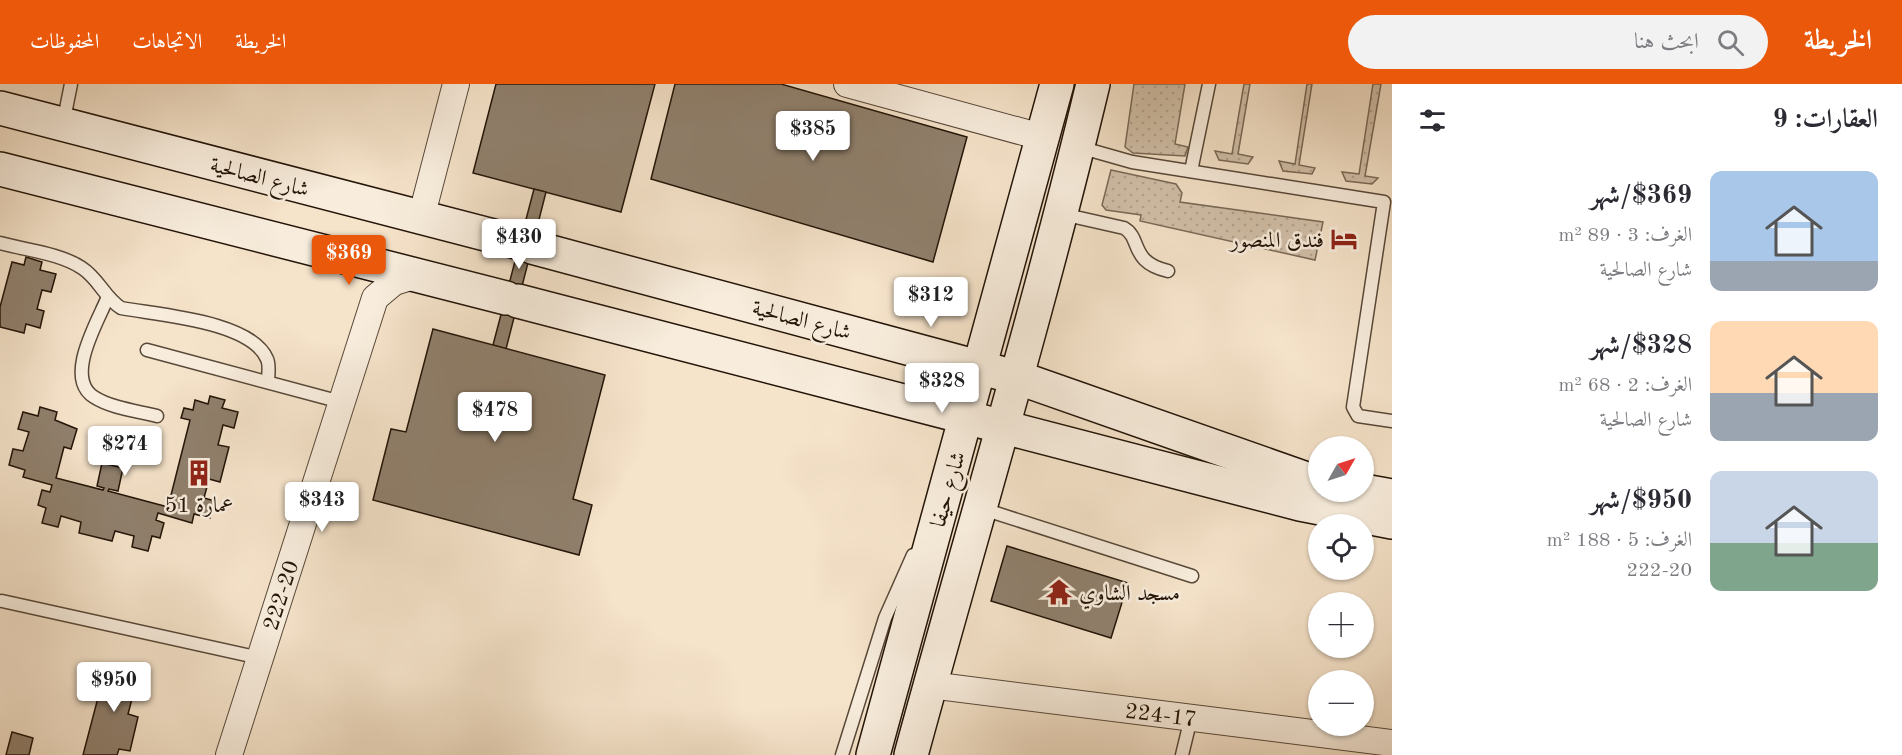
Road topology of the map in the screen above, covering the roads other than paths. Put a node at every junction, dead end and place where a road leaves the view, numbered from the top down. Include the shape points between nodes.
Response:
1 (71, 84) edge
2 (456, 84) edge
3 (848, 84) edge
4 (1058, 84) edge
5 (1093, 84) edge
6 (1209, 84) edge
7 (0, 108) edge
8 (63, 124) junction
9 (1045, 138) junction
10 (1078, 147) junction
11 (0, 169) edge
12 (1191, 171) junction
13 (1061, 214) junction
14 (421, 218) junction
15 (0, 243) edge
16 (353, 258) junction
17 (1168, 271) dead end
18 (417, 275) junction
19 (375, 298) junction
20 (107, 299) junction
21 (147, 350) dead end
22 (981, 368) junction
23 (1019, 378) junction
24 (268, 382) junction
25 (342, 402) junction
26 (157, 416) dead end
27 (968, 416) junction
28 (1392, 421) edge
29 (1004, 427) junction
30 (1308, 489) edge
31 (1308, 489) edge
32 (1374, 493) edge
33 (1392, 496) edge
34 (1342, 502) edge
35 (979, 508) junction
36 (941, 511) junction
37 (1392, 522) edge
38 (1192, 576) dead end
39 (2, 601) dead end
40 (260, 658) junction
41 (930, 686) junction
42 (1191, 718) junction
43 (1392, 743) edge
44 (229, 755) edge
45 (842, 755) edge
46 (873, 755) edge
47 (911, 755) edge
48 (1182, 755) edge

1 - 8 lane
2 - 14 street
3 - 9 street
4 - 9 main road, شارع حيفا
5 - 10 main road, شارع حيفا
6 - 12 lane
7 - 8 main road, شارع الصالحية
8 - 14 main road, شارع الصالحية
9 - 22 main road, شارع حيفا
10 - 12 lane via 1132,162
10 - 13 main road, شارع حيفا
11 - 16 main road
12 - 28 lane via 1384,202 1353,407 1358,416
13 - 17 lane via 1124,228 1144,260
13 - 23 main road, شارع حيفا
14 - 22 main road, شارع الصالحية
15 - 20 lane via 81,267 96,280
16 - 18 main road
16 - 19 street via 368,276
18 - 19 street via 394,282
18 - 27 main road
19 - 25 street, 222-20
20 - 24 lane via 121,308 226,328 247,337 261,348 268,361
20 - 26 lane via 81,363 82,381 92,396
21 - 24 lane
22 - 23 main road, شارع الصالحية
22 - 27 main road, شارع حيفا
23 - 29 main road, شارع حيفا
23 - 30 main road, شارع الصالحية
24 - 25 lane
25 - 40 street, 222-20
27 - 29 main road
27 - 36 main road, شارع حيفا
29 - 31 main road
29 - 35 main road, شارع حيفا
32 - 33 main road
34 - 37 main road
35 - 38 lane
35 - 41 main road, شارع حيفا
36 - 45 lane via 899,585
36 - 46 main road, شارع حيفا
39 - 40 lane
40 - 44 street, 222-20
41 - 42 street, 224-17
41 - 47 main road, شارع حيفا
42 - 43 street, 224-17
42 - 48 lane

